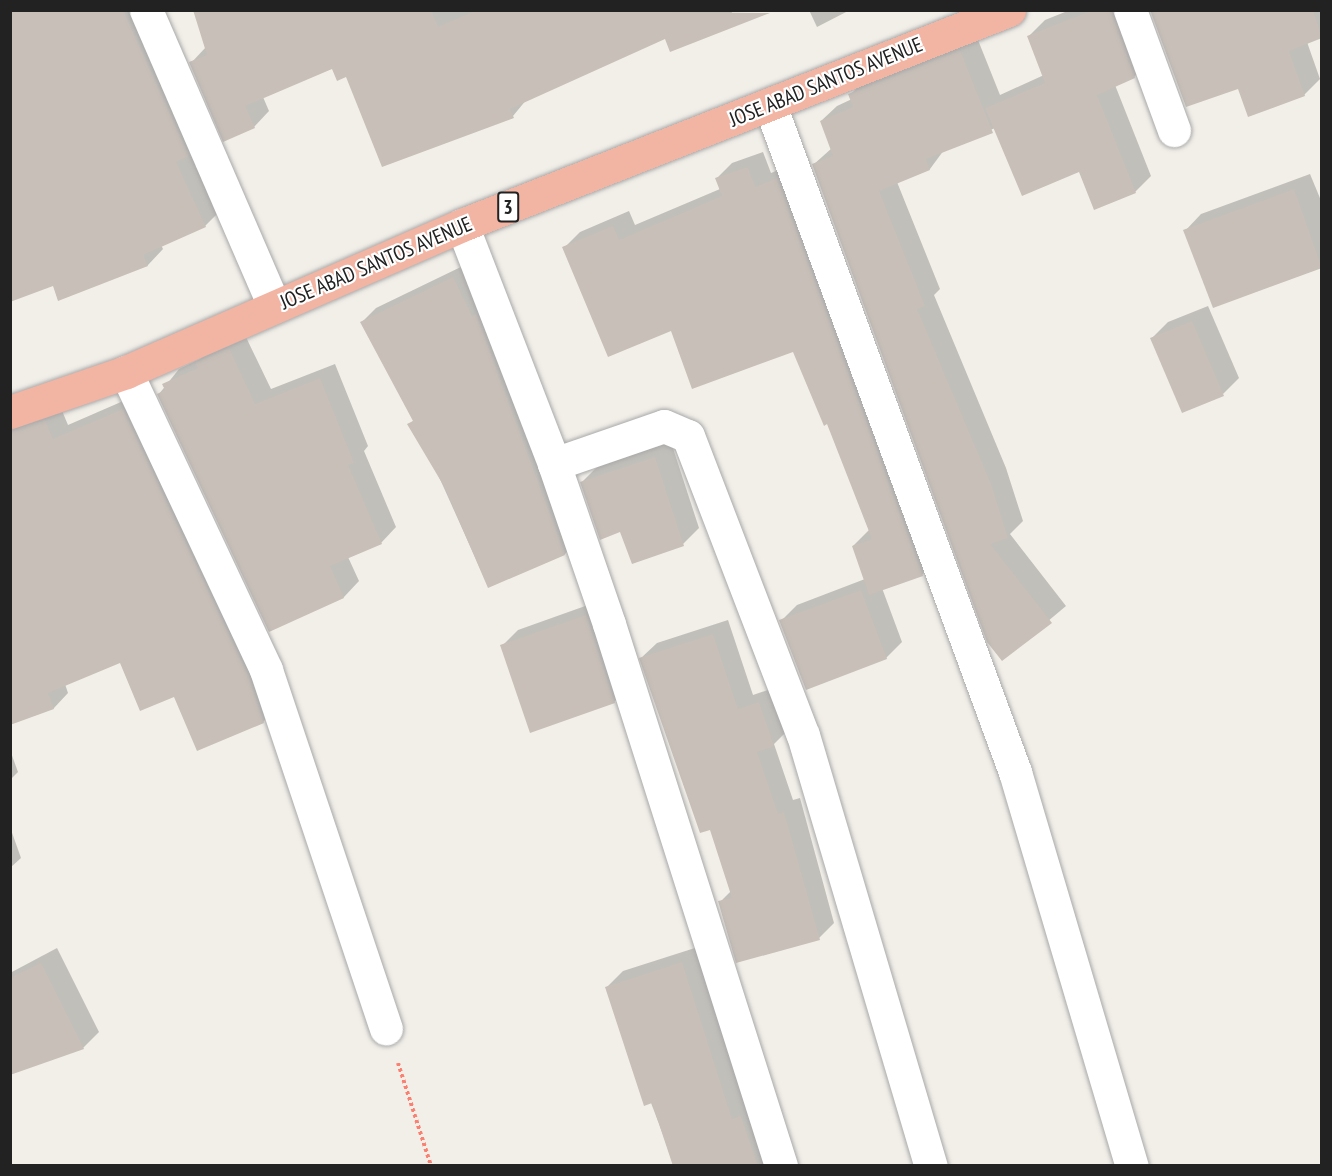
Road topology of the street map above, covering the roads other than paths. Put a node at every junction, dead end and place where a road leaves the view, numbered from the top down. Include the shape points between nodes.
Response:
1 (146, 10) edge
2 (1130, 10) edge
3 (996, 13) edge
4 (770, 105) junction
5 (1174, 130) dead end
6 (462, 225) junction
7 (274, 306) junction
8 (126, 372) junction
9 (10, 412) edge
10 (554, 464) junction
11 (386, 1028) road end
12 (781, 1166) edge
13 (932, 1166) edge
14 (1132, 1166) edge

1 - 7 street
2 - 5 street
3 - 4 highway, JOSE ABAD SANTOS AVENUE / 3
4 - 6 highway, JOSE ABAD SANTOS AVENUE / 3
4 - 14 street via 1015,772
6 - 7 highway, JOSE ABAD SANTOS AVENUE / 3
6 - 10 street
7 - 8 highway, JOSE ABAD SANTOS AVENUE / 3
8 - 9 highway, JOSE ABAD SANTOS AVENUE / 3
8 - 11 street via 266,670
10 - 12 street via 641,720
10 - 13 street via 664,426 688,436 803,735

